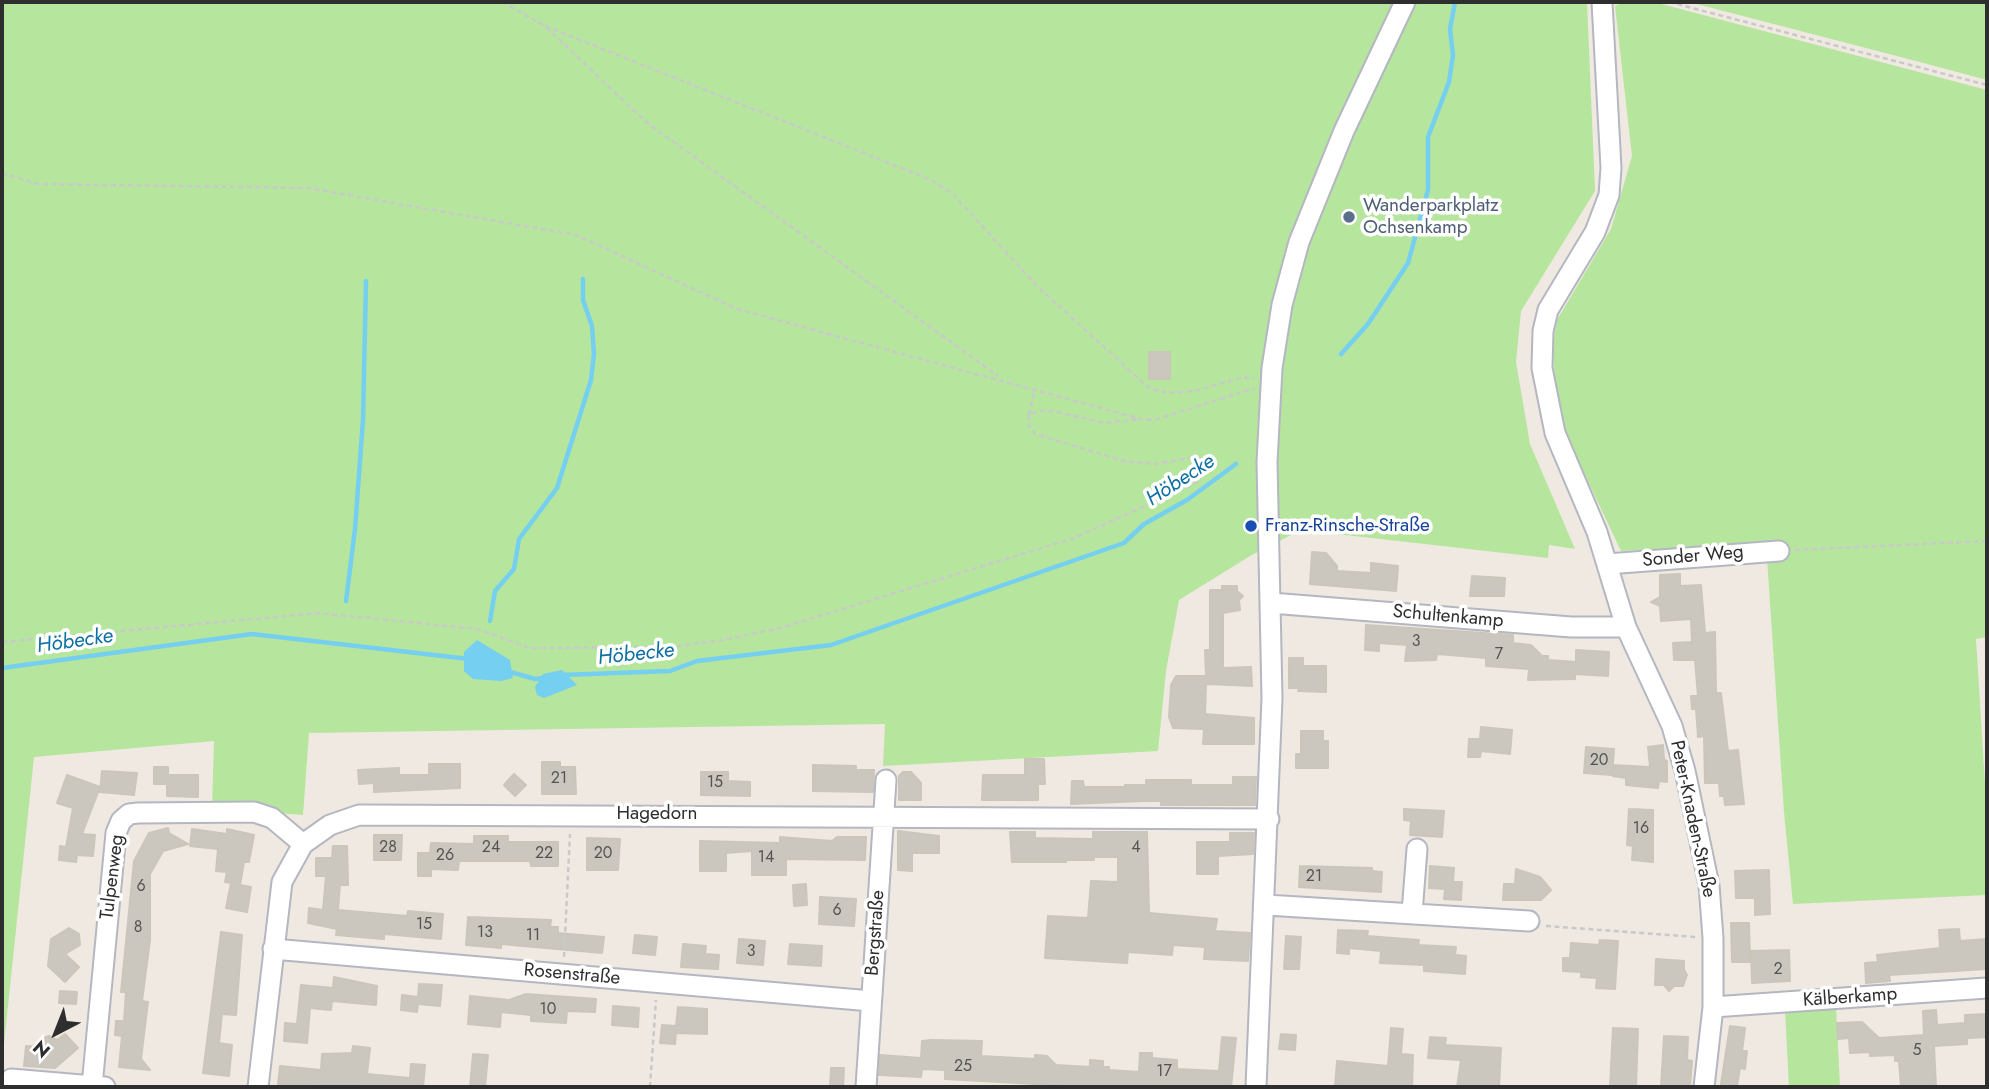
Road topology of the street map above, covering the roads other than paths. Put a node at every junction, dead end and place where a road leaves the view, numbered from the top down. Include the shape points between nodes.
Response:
1 (1405, 2) edge
2 (1602, 2) edge
3 (1779, 551) road end
4 (1606, 564) junction
5 (1271, 603) junction
6 (1626, 627) junction
7 (886, 780) dead end
8 (884, 816) junction
9 (1269, 819) junction
10 (303, 844) junction
11 (1417, 849) dead end
12 (1266, 905) junction
13 (1412, 913) junction
14 (1529, 921) road end
15 (273, 949) junction
16 (1987, 988) edge
17 (871, 1002) junction
18 (1713, 1007) junction
19 (12, 1079) dead end
20 (99, 1087) edge
21 (258, 1087) edge
22 (868, 1087) edge
23 (1256, 1087) edge
24 (1704, 1087) edge

1 - 5 street via 1344,131 1299,242 1282,305 1271,383 1267,463
2 - 4 street, Peter-Knaden-Straße via 1609,195 1595,232 1548,310 1542,356 1555,433
3 - 4 street, Sonder Weg
4 - 6 street, Peter-Knaden-Straße
5 - 6 street, Schultenkamp via 1571,627
5 - 9 street
6 - 18 street, Peter-Knaden-Straße via 1675,737 1709,885
7 - 8 street, Bergstraße
8 - 9 street, Hagedorn
8 - 10 street, Hagedorn via 359,814 330,825
8 - 17 street, Bergstraße
9 - 12 street
10 - 15 street, Hagedorn via 282,882
10 - 20 street, Tulpenweg via 272,818 254,812 138,813 121,821 116,833
11 - 13 street
12 - 13 street
12 - 23 street
13 - 14 street
15 - 17 street, Rosenstraße
15 - 21 street, Hagedorn
16 - 18 street, Kälberkamp
17 - 22 street, Bergstraße
18 - 24 street, Peter-Knaden-Straße
19 - 20 street

